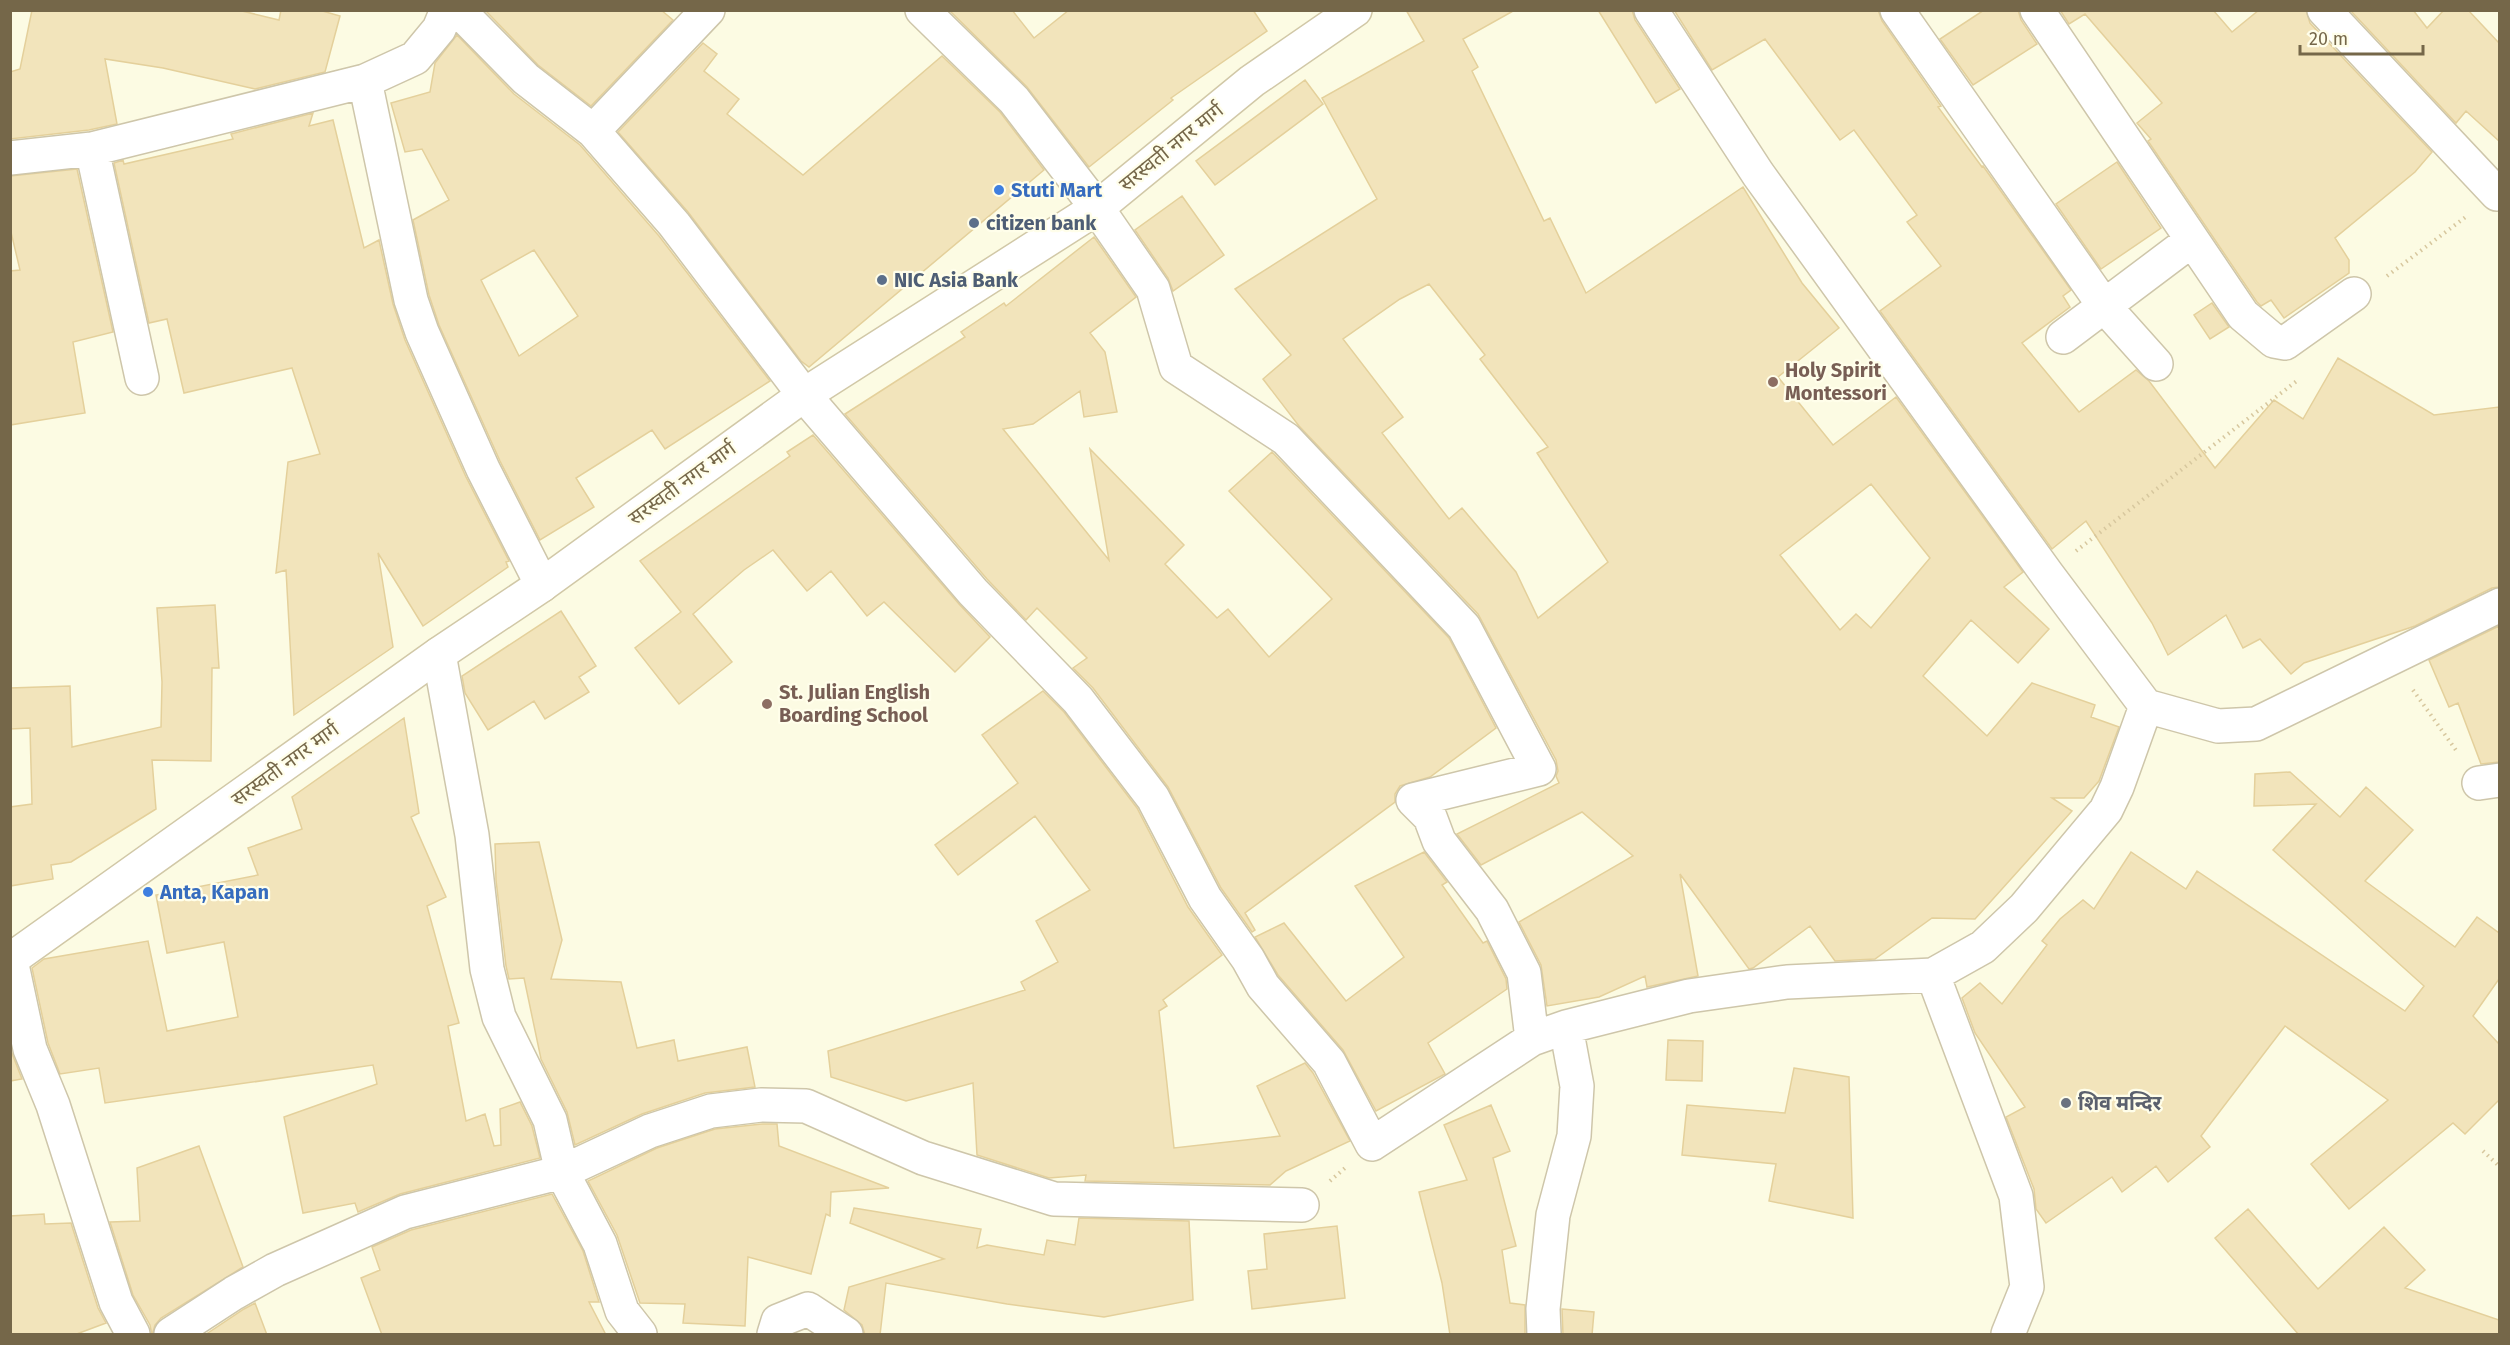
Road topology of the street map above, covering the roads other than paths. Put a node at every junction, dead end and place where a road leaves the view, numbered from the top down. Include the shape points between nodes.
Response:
1 (447, 10) edge
2 (458, 10) edge
3 (708, 10) edge
4 (922, 10) edge
5 (1355, 10) edge
6 (1651, 10) edge
7 (1897, 10) edge
8 (2037, 10) edge
9 (2324, 10) edge
10 (365, 81) junction
11 (593, 131) junction
12 (92, 148) junction
13 (10, 158) edge
14 (2497, 194) road end
15 (1097, 208) junction
16 (2192, 240) junction
17 (2368, 286) road end
18 (2105, 307) junction
19 (2063, 337) dead end
20 (2156, 364) dead end
21 (142, 378) dead end
22 (804, 395) junction
23 (542, 585) junction
24 (2499, 605) edge
25 (439, 654) junction
26 (2146, 706) junction
27 (11, 960) edge
28 (1933, 975) junction
29 (1566, 1027) junction
30 (1532, 1039) junction
31 (562, 1172) junction
32 (1302, 1205) road end
33 (133, 1335) edge
34 (171, 1335) edge
35 (640, 1335) edge
36 (774, 1335) edge
37 (846, 1335) edge
38 (1544, 1335) edge
39 (2008, 1335) edge

1 - 10 street via 439,30 415,58
2 - 11 street via 526,79
3 - 11 street
4 - 15 street via 1014,100
5 - 15 street, सरस्वती नगर मार्ग via 1252,81
6 - 26 street via 1758,174
7 - 18 street
8 - 16 street
9 - 14 street
10 - 12 street
10 - 23 street via 411,300 422,333 483,469
11 - 22 street via 674,224
12 - 13 street
12 - 21 street
15 - 22 street, सरस्वती नगर मार्ग
15 - 30 street via 1153,289 1176,367 1286,438 1464,627 1539,769 1413,800 1430,818 1439,841 1492,910 1524,973
16 - 17 street via 2243,315 2279,344
16 - 18 street
18 - 19 street
18 - 20 street
22 - 23 street, सरस्वती नगर मार्ग
22 - 30 street via 973,592 1078,700 1153,798 1205,898 1263,986 1329,1062 1372,1144
23 - 25 street, सरस्वती नगर मार्ग
24 - 26 street via 2256,724 2218,726
25 - 27 street, सरस्वती नगर मार्ग
25 - 31 street via 472,835 487,969 499,1017 550,1120
26 - 28 street via 2106,810 2024,908 1983,947
27 - 33 street via 30,1049 53,1105 116,1302
28 - 29 street via 1787,982 1689,996
28 - 39 street via 2016,1196 2027,1287
29 - 30 street
29 - 38 street via 1577,1086 1574,1136 1552,1215
31 - 32 street via 651,1131 711,1111 761,1105 806,1106 923,1158 1054,1199
31 - 34 street via 405,1212 275,1270
31 - 35 street via 600,1244 622,1311
36 - 37 street via 778,1321 808,1309

